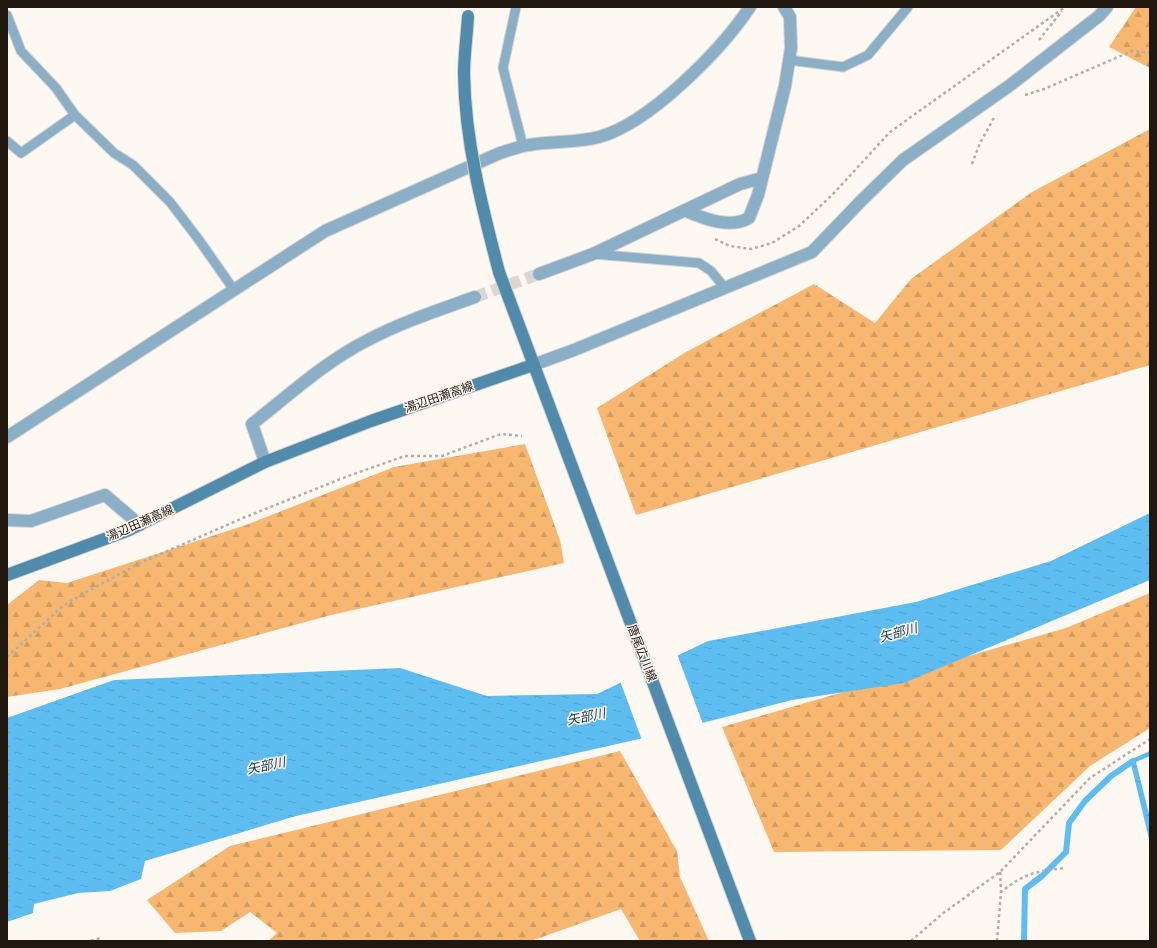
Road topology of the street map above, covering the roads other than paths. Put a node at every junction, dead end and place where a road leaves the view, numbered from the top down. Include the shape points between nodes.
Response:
1 (516, 7) edge
2 (750, 7) edge
3 (784, 7) edge
4 (908, 7) edge
5 (1107, 7) edge
6 (469, 12) edge
7 (7, 15) edge
8 (789, 60) junction
9 (74, 115) junction
10 (7, 141) edge
11 (523, 146) junction
12 (762, 178) junction
13 (686, 211) junction
14 (593, 254) junction
15 (539, 274) tunnel mouth
16 (725, 288) junction
17 (234, 290) junction
18 (475, 297) tunnel mouth
19 (533, 365) junction
20 (7, 437) edge
21 (265, 462) junction
22 (7, 520) edge
23 (140, 525) junction
24 (7, 575) edge
25 (750, 941) edge

1 - 11 lane via 504,68
2 - 11 street via 736,28 692,74 634,122 599,137
3 - 8 street via 790,17
4 - 8 lane via 868,55 843,67
5 - 16 street via 1009,86 903,160 812,252
6 - 19 main road, bridge via 464,74 469,138 481,202 499,272
7 - 9 lane via 21,51 56,88
8 - 12 street
9 - 10 lane via 21,153
9 - 17 lane via 114,153 133,165 170,202
11 - 17 street via 500,153 325,232
12 - 13 street via 740,184
12 - 13 street via 749,218 741,223 708,220
13 - 14 street
14 - 15 street
14 - 16 lane via 699,262 711,271
16 - 19 street
17 - 20 street
18 - 21 street via 420,316 368,340 338,358 252,424
19 - 21 main road, 湯辺田瀬高線 via 371,421
19 - 25 main road, 唐尾広川線
21 - 23 main road, 湯辺田瀬高線
22 - 23 street via 31,521 104,495
23 - 24 main road, 湯辺田瀬高線

